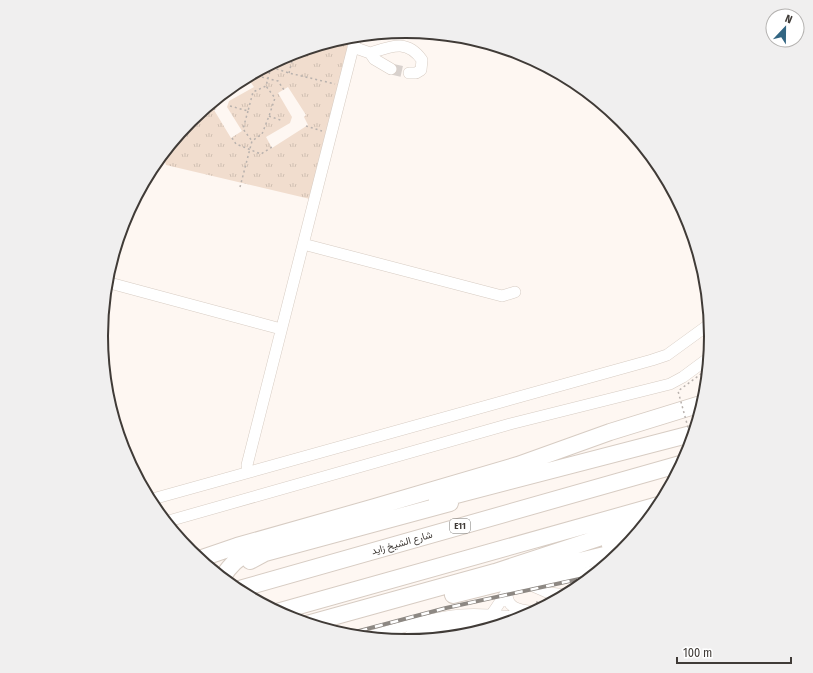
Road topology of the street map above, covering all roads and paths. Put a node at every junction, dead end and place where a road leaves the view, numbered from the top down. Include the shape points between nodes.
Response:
1 (354, 43) edge
2 (353, 47) junction
3 (370, 53) junction
4 (292, 61) edge
5 (275, 68) edge
6 (391, 68) tunnel mouth
7 (269, 71) edge
8 (290, 73) junction
9 (409, 73) dead end
10 (260, 76) edge
11 (267, 78) junction
12 (266, 86) junction
13 (343, 86) junction
14 (284, 90) dead end
15 (230, 106) dead end
16 (248, 111) junction
17 (269, 116) junction
18 (283, 121) dead end
19 (306, 126) dead end
20 (331, 134) junction
21 (232, 138) dead end
22 (252, 141) junction
23 (272, 147) dead end
24 (250, 150) junction
25 (240, 187) dead end
26 (303, 244) junction
27 (113, 284) edge
28 (515, 292) dead end
29 (705, 328) edge
30 (281, 329) junction
31 (703, 363) edge
32 (702, 373) edge
33 (697, 405) edge
34 (694, 418) edge
35 (690, 428) edge
36 (689, 432) edge
37 (688, 435) edge
38 (676, 465) edge
39 (248, 472) junction
40 (518, 472) junction
41 (156, 498) edge
42 (651, 507) edge
43 (172, 520) edge
44 (638, 524) edge
45 (342, 528) junction
46 (624, 541) edge
47 (612, 553) edge
48 (205, 557) edge
49 (606, 558) edge
50 (559, 566) junction
51 (495, 572) junction
52 (589, 572) edge
53 (225, 573) edge
54 (233, 579) edge
55 (526, 583) junction
56 (245, 587) edge
57 (507, 592) junction
58 (558, 594) edge
59 (286, 609) edge
60 (525, 610) edge
61 (491, 614) junction
62 (510, 616) edge
63 (318, 621) edge
64 (332, 626) edge
65 (381, 633) edge
66 (412, 635) edge

1 - 2 street
2 - 3 street
2 - 13 street
3 - 6 street via 374,59
3 - 9 street via 396,45 416,51 422,60 421,70
4 - 8 path
5 - 8 path
7 - 11 path
8 - 13 path
10 - 11 path
11 - 12 path
11 - 14 path via 278,81
12 - 16 path via 253,92
12 - 17 path via 275,98
13 - 20 street
15 - 16 path
16 - 22 path via 243,129
17 - 18 path
17 - 22 path via 262,134
19 - 20 path
20 - 26 street
21 - 24 path via 236,144
22 - 24 path
23 - 24 path via 261,154
24 - 25 path
26 - 28 street via 502,296
26 - 30 street
27 - 30 street
29 - 39 street via 667,355
30 - 39 street via 247,465
31 - 43 street via 664,386 510,424
32 - 36 path, bridge via 678,392
33 - 40 highway via 604,434
34 - 40 highway via 564,455
35 - 40 highway via 546,468
37 - 40 highway
38 - 56 highway, شارع الشيخ زايد / E11
39 - 41 street
40 - 45 highway via 486,493
40 - 48 highway via 375,507
42 - 59 highway
44 - 51 highway
45 - 53 highway via 262,546 239,558
45 - 54 highway via 256,557 242,567
46 - 51 highway via 580,554
47 - 50 highway
49 - 50 highway
50 - 64 highway
51 - 63 highway
52 - 55 street
55 - 57 street
55 - 58 street
57 - 60 street via 508,601 514,608
57 - 61 street
61 - 62 street
61 - 65 street via 434,618
61 - 66 street via 480,623 431,628

